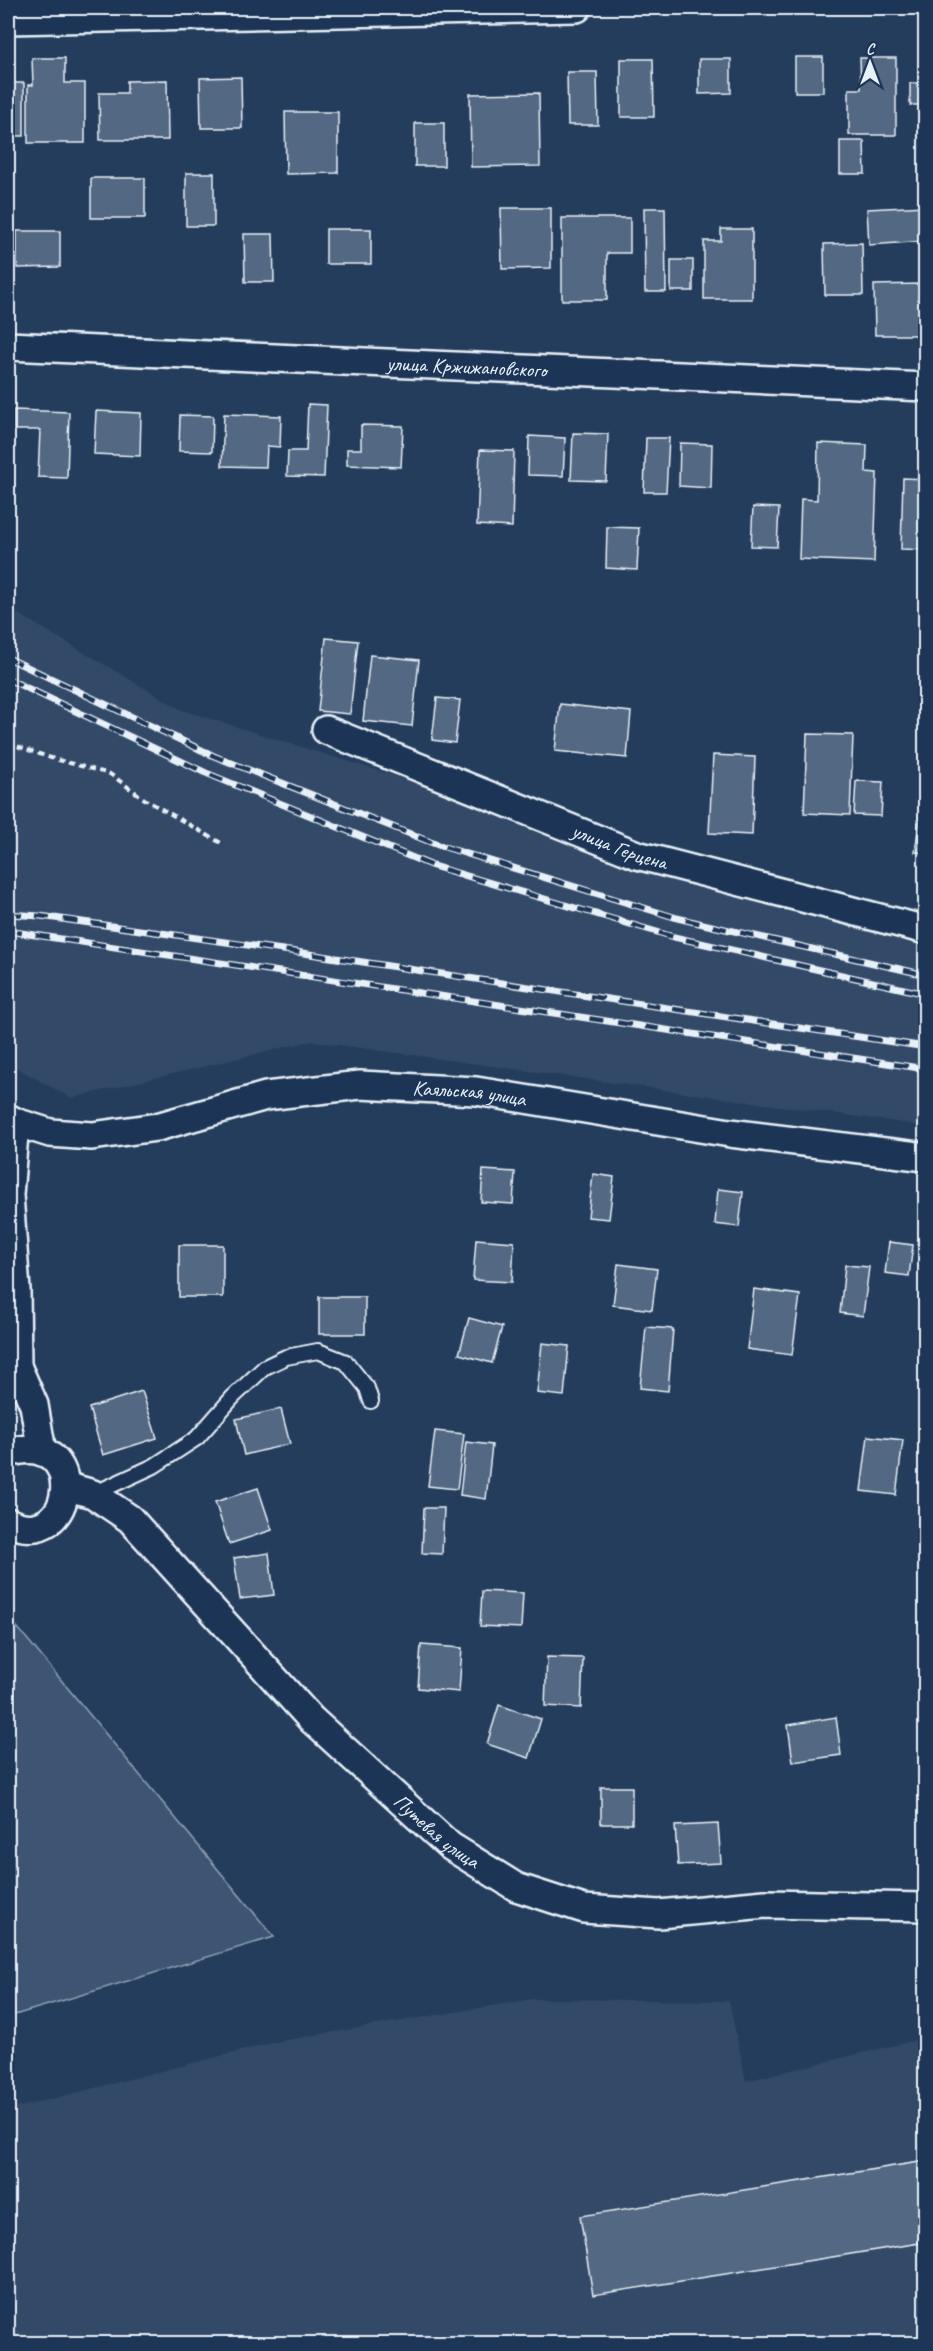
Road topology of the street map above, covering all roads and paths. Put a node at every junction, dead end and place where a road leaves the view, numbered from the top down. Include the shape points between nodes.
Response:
1 (577, 8) edge
2 (8, 20) edge
3 (8, 346) edge
4 (926, 387) edge
5 (326, 730) dead end
6 (8, 743) edge
7 (223, 844) dead end
8 (926, 930) edge
9 (11, 1120) edge
10 (926, 1157) edge
11 (12, 1376) edge
12 (371, 1401) dead end
13 (42, 1452) junction
14 (8, 1453) edge
15 (65, 1486) junction
16 (93, 1494) junction
17 (8, 1522) edge
18 (926, 1907) edge

1 - 2 street
3 - 4 street, улица Кржижановского
5 - 8 street, улица Герцена via 637,855
6 - 7 path via 110,774 146,800
9 - 10 street, Каяльская улица via 50,1133 92,1136 157,1127 266,1096 360,1085 476,1091 730,1133
9 - 11 street via 9,1195 15,1290
11 - 13 street via 34,1405
12 - 16 lane via 367,1388 346,1362 318,1351 286,1357 265,1367 196,1438 154,1466
13 - 14 street via 23,1448
13 - 15 street via 57,1463
15 - 16 street, Путевая улица
15 - 17 street via 64,1500 54,1516 38,1526 19,1527
16 - 18 street, Путевая улица via 130,1519 311,1719 450,1846 516,1887 584,1909 659,1914 765,1904

